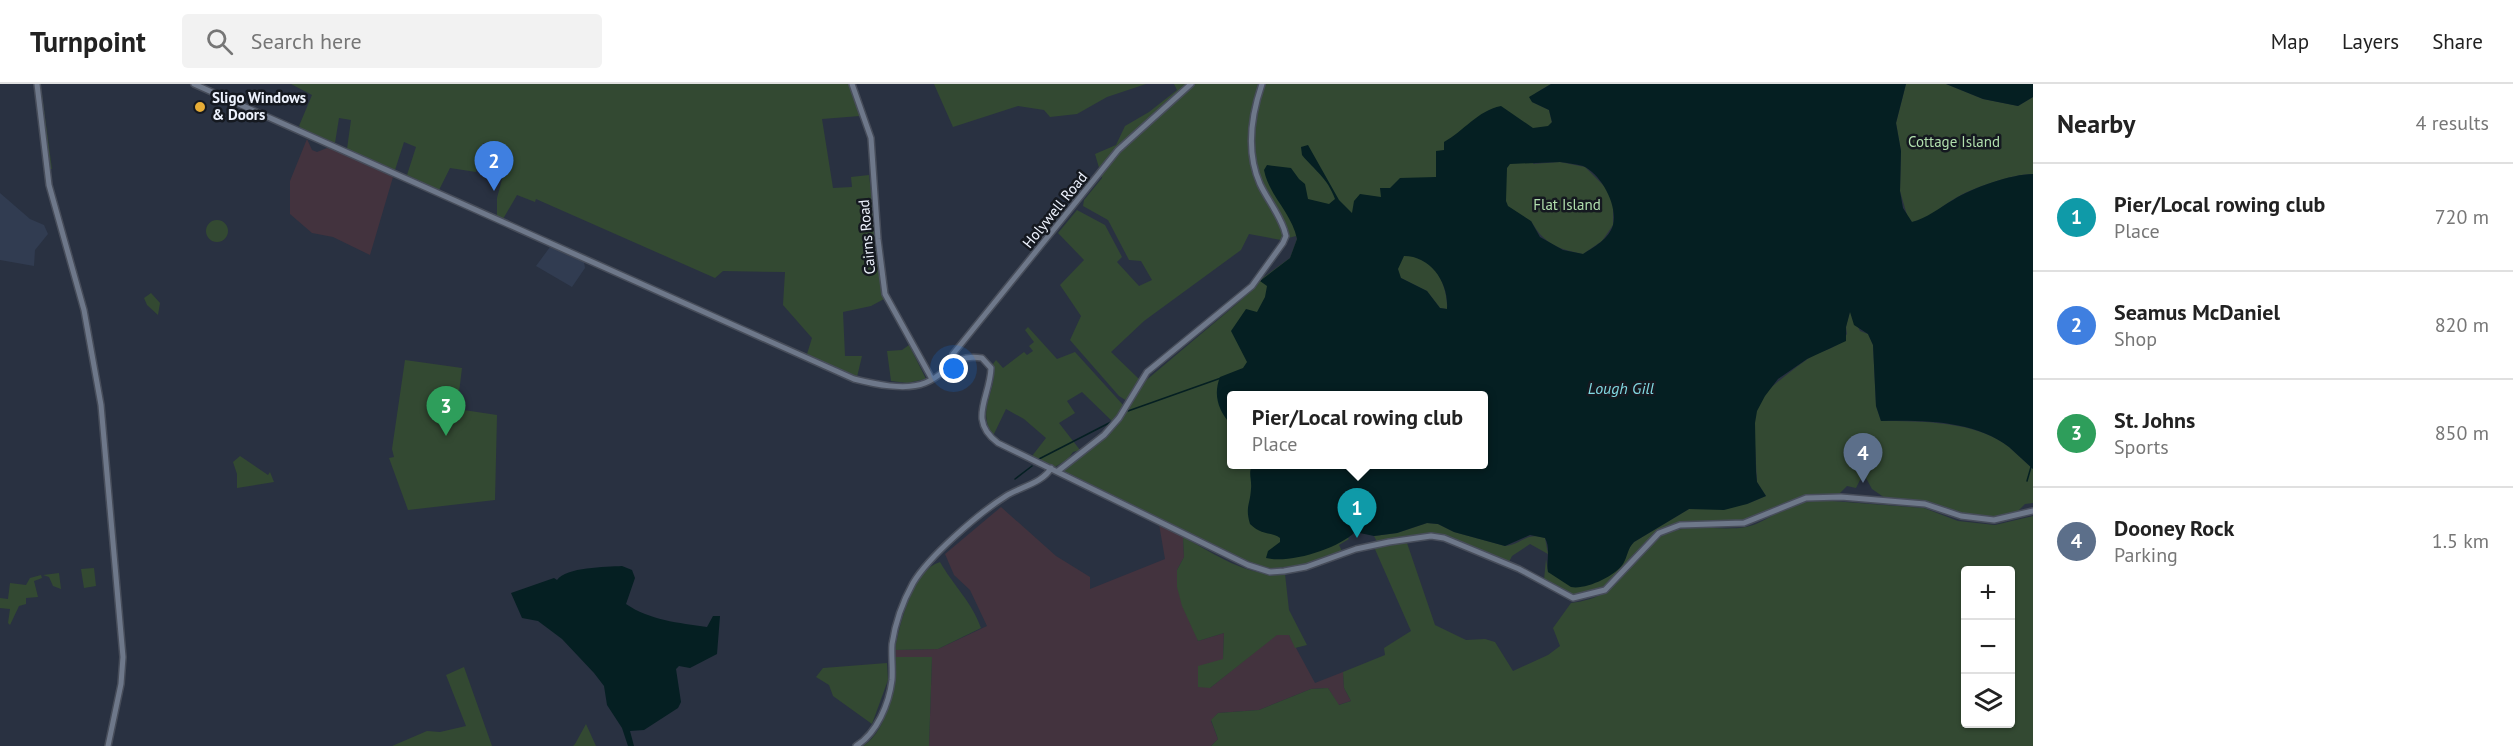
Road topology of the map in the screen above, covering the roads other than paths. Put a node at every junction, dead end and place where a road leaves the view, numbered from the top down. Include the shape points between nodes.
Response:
1 (37, 84) edge
2 (194, 84) edge
3 (852, 84) edge
4 (1191, 84) edge
5 (1262, 84) edge
6 (952, 362) junction
7 (932, 379) junction
8 (1051, 468) junction
9 (1058, 471) junction
10 (2033, 511) edge
11 (108, 746) edge
12 (856, 746) edge

1 - 11 main road via 49,184 88,330 104,434 123,657
2 - 7 main road via 854,379 904,386
3 - 7 main road, Cairns Road via 871,138 885,294
4 - 6 main road, Holywell Road via 1118,150 953,354
5 - 9 main road via 1251,133 1252,152 1259,181 1284,229 1283,243 1252,286 1147,372 1104,435
6 - 7 main road
6 - 8 main road via 972,356 988,361 991,375 982,407 983,428 998,443
8 - 9 main road
8 - 12 main road via 1042,478 1004,497 979,517 917,578 895,629 889,694 874,729
9 - 10 main road via 1248,565 1270,572 1306,567 1368,546 1431,536 1519,569 1573,598 1605,590 1659,533 1680,525 1744,523 1806,498 1924,504 1961,516 1994,520

